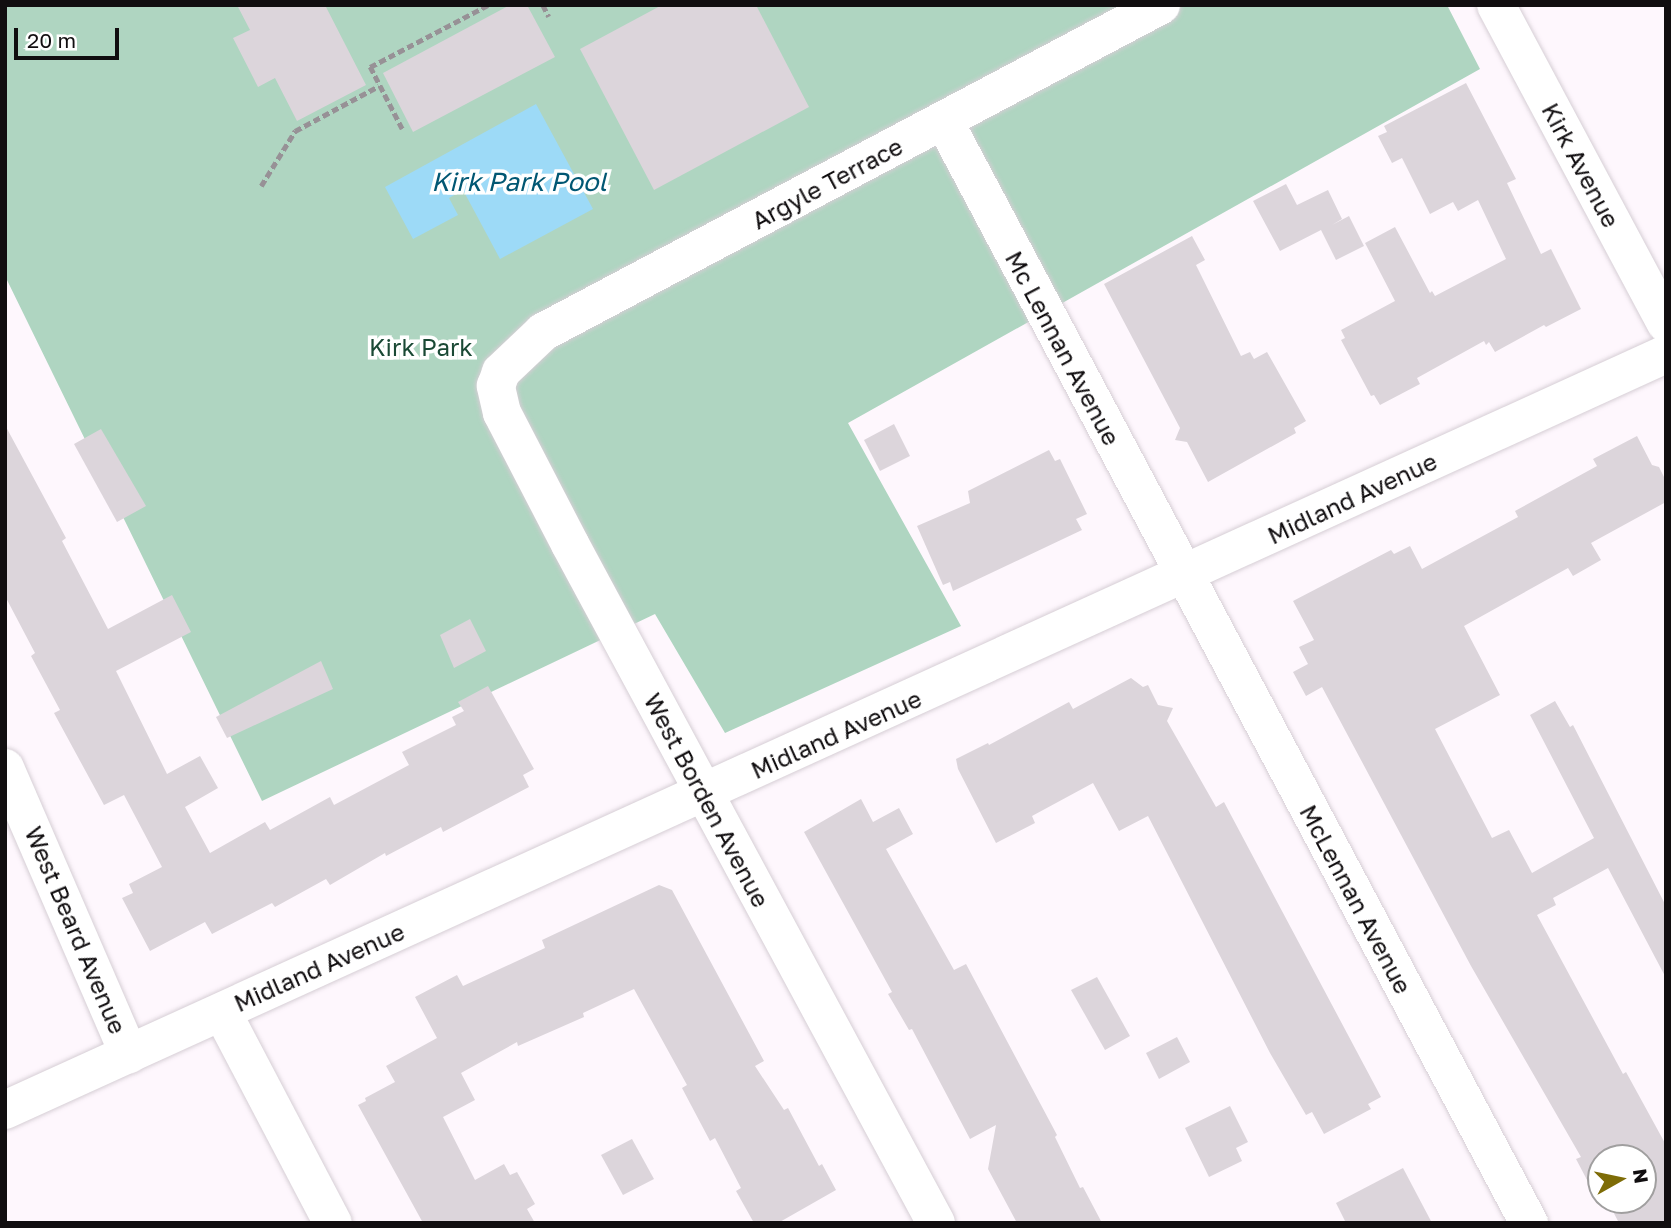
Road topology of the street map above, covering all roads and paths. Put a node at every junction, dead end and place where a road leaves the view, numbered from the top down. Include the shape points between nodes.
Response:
1 (488, 5) edge
2 (543, 5) edge
3 (1161, 5) edge
4 (1496, 5) edge
5 (549, 17) dead end
6 (379, 86) junction
7 (943, 121) junction
8 (402, 129) dead end
9 (261, 186) dead end
10 (1666, 324) edge
11 (1666, 354) edge
12 (501, 372) joint
13 (1183, 575) junction
14 (5, 768) edge
15 (702, 794) junction
16 (222, 1012) junction
17 (129, 1054) junction
18 (5, 1110) edge
19 (333, 1223) edge
20 (936, 1223) edge
21 (1529, 1223) edge

1 - 6 path via 370,67
2 - 5 path
3 - 7 street, Argyle Terrace
4 - 10 street, Kirk Avenue
6 - 8 path
6 - 9 path via 295,131
7 - 12 street, Argyle Terrace via 543,332
7 - 13 street, Mc Lennan Avenue
11 - 13 street, Midland Avenue
12 - 15 street, West Borden Avenue via 496,386 502,413
13 - 15 street, Midland Avenue
13 - 21 street, McLennan Avenue
14 - 17 street, West Beard Avenue
15 - 16 street, Midland Avenue
15 - 20 street, West Borden Avenue
16 - 17 street, Midland Avenue
16 - 19 street
17 - 18 street, Midland Avenue

